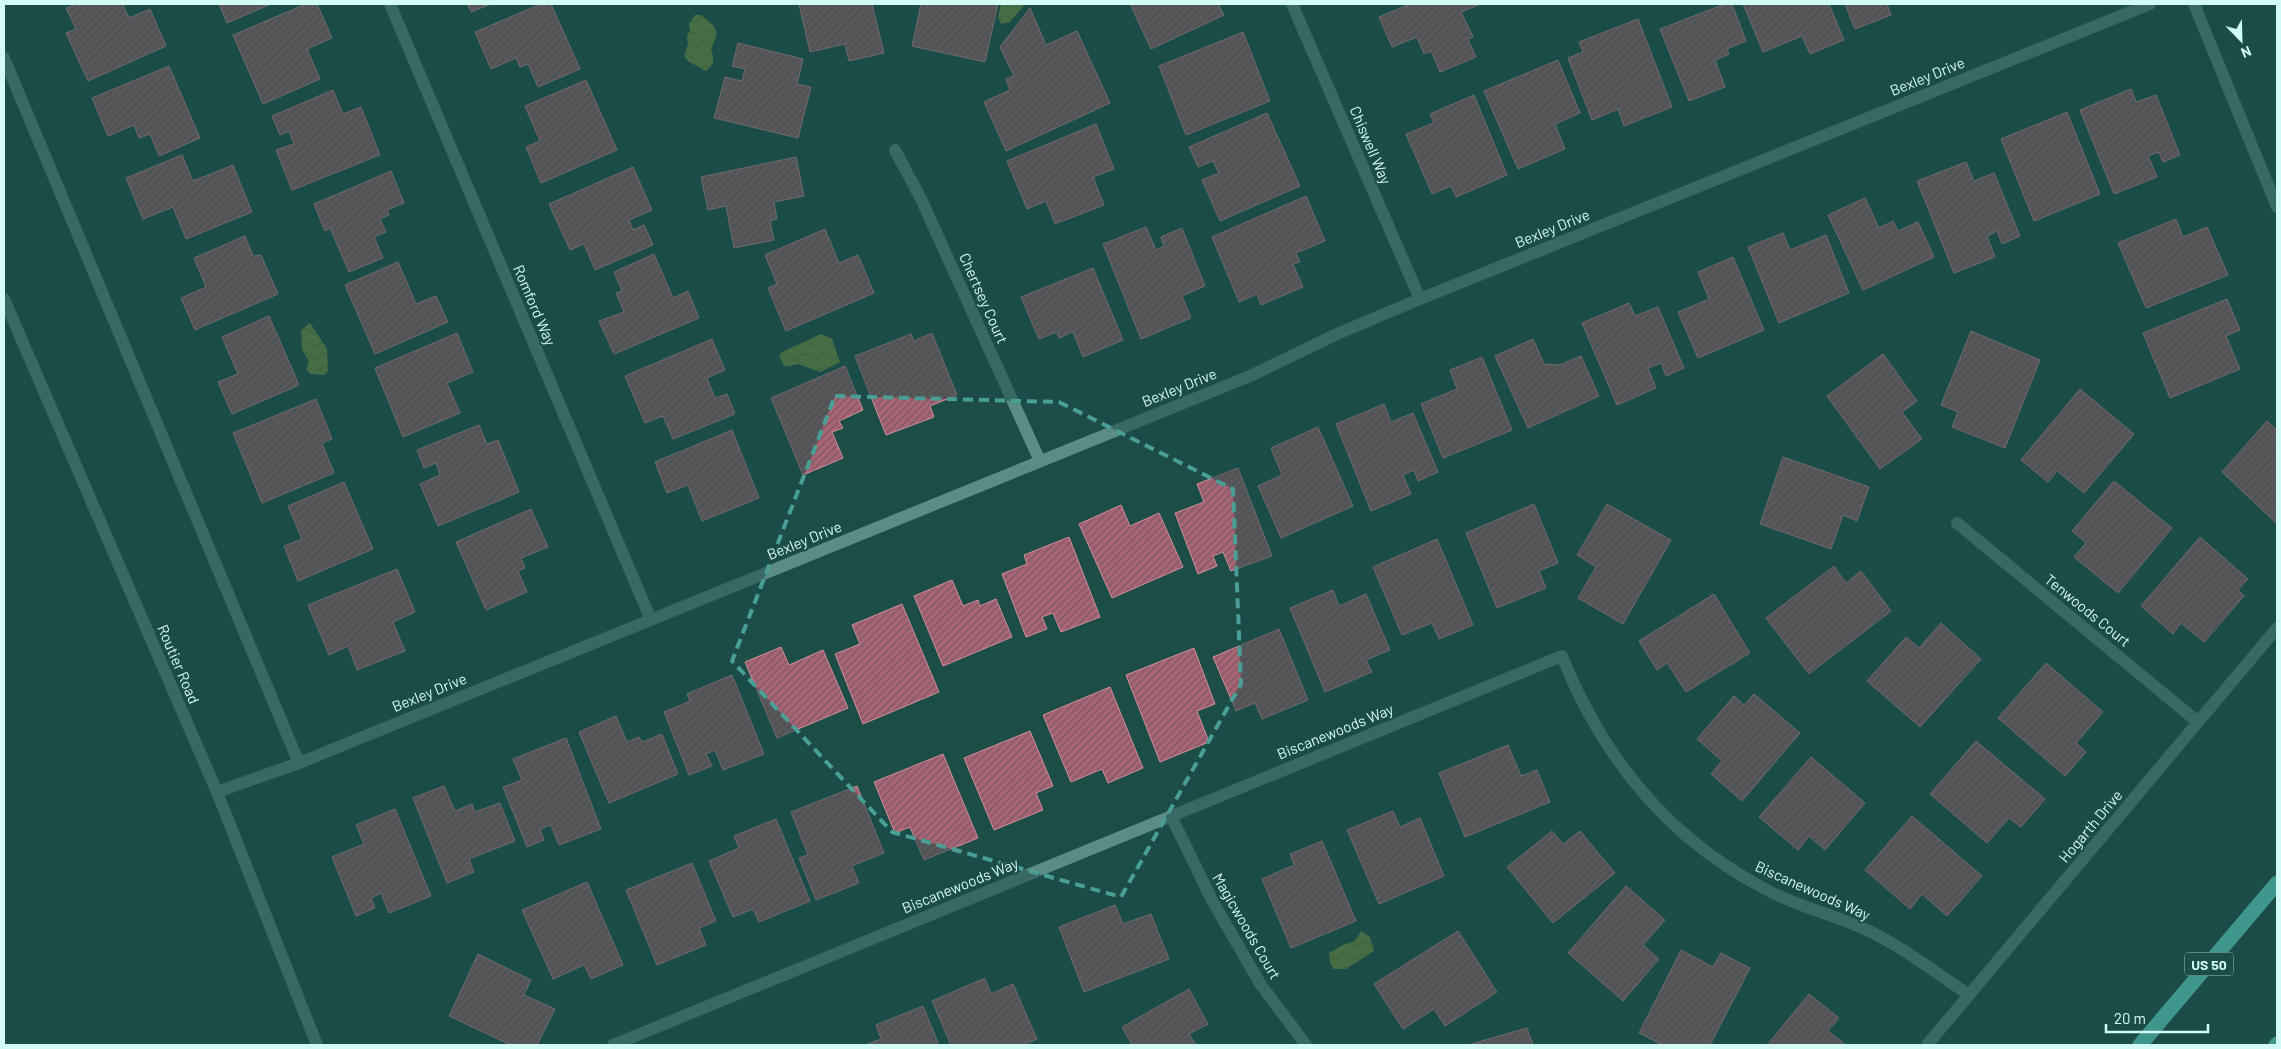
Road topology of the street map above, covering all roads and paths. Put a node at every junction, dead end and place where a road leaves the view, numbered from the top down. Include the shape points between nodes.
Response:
1 (390, 4) edge
2 (1292, 4) edge
3 (2150, 4) edge
4 (2194, 4) edge
5 (4, 58) edge
6 (895, 150) dead end
7 (2277, 207) edge
8 (4, 299) edge
9 (1420, 299) junction
10 (1040, 461) junction
11 (1957, 523) dead end
12 (651, 620) junction
13 (2277, 628) edge
14 (2198, 722) junction
15 (299, 763) junction
16 (217, 792) junction
17 (1171, 816) junction
18 (2277, 882) edge
19 (1969, 995) junction
20 (317, 1045) edge
21 (613, 1045) edge
22 (1306, 1045) edge
23 (1927, 1045) edge
24 (2140, 1045) edge

1 - 12 street, Romford Way
2 - 9 street, Chiswell Way
3 - 9 street, Bexley Drive
4 - 7 street
5 - 15 street
6 - 10 street, Chertsey Court via 921,199
8 - 16 street, Routier Road
9 - 10 street, Bexley Drive via 1250,376
10 - 12 street, Bexley Drive
11 - 14 street, Tenwoods Court
12 - 15 street, Bexley Drive
13 - 14 street, Hogarth Drive
14 - 19 street, Hogarth Drive
15 - 16 street, Bexley Drive
16 - 20 street, Routier Road
17 - 19 street, Biscanewoods Way via 1562,656 1608,748 1629,777 1679,830 1738,874 1779,895 1877,935
17 - 21 street, Biscanewoods Way
17 - 22 street, Magicwoods Court via 1213,902 1261,986
18 - 24 highway, US 50
19 - 23 street, Hogarth Drive

